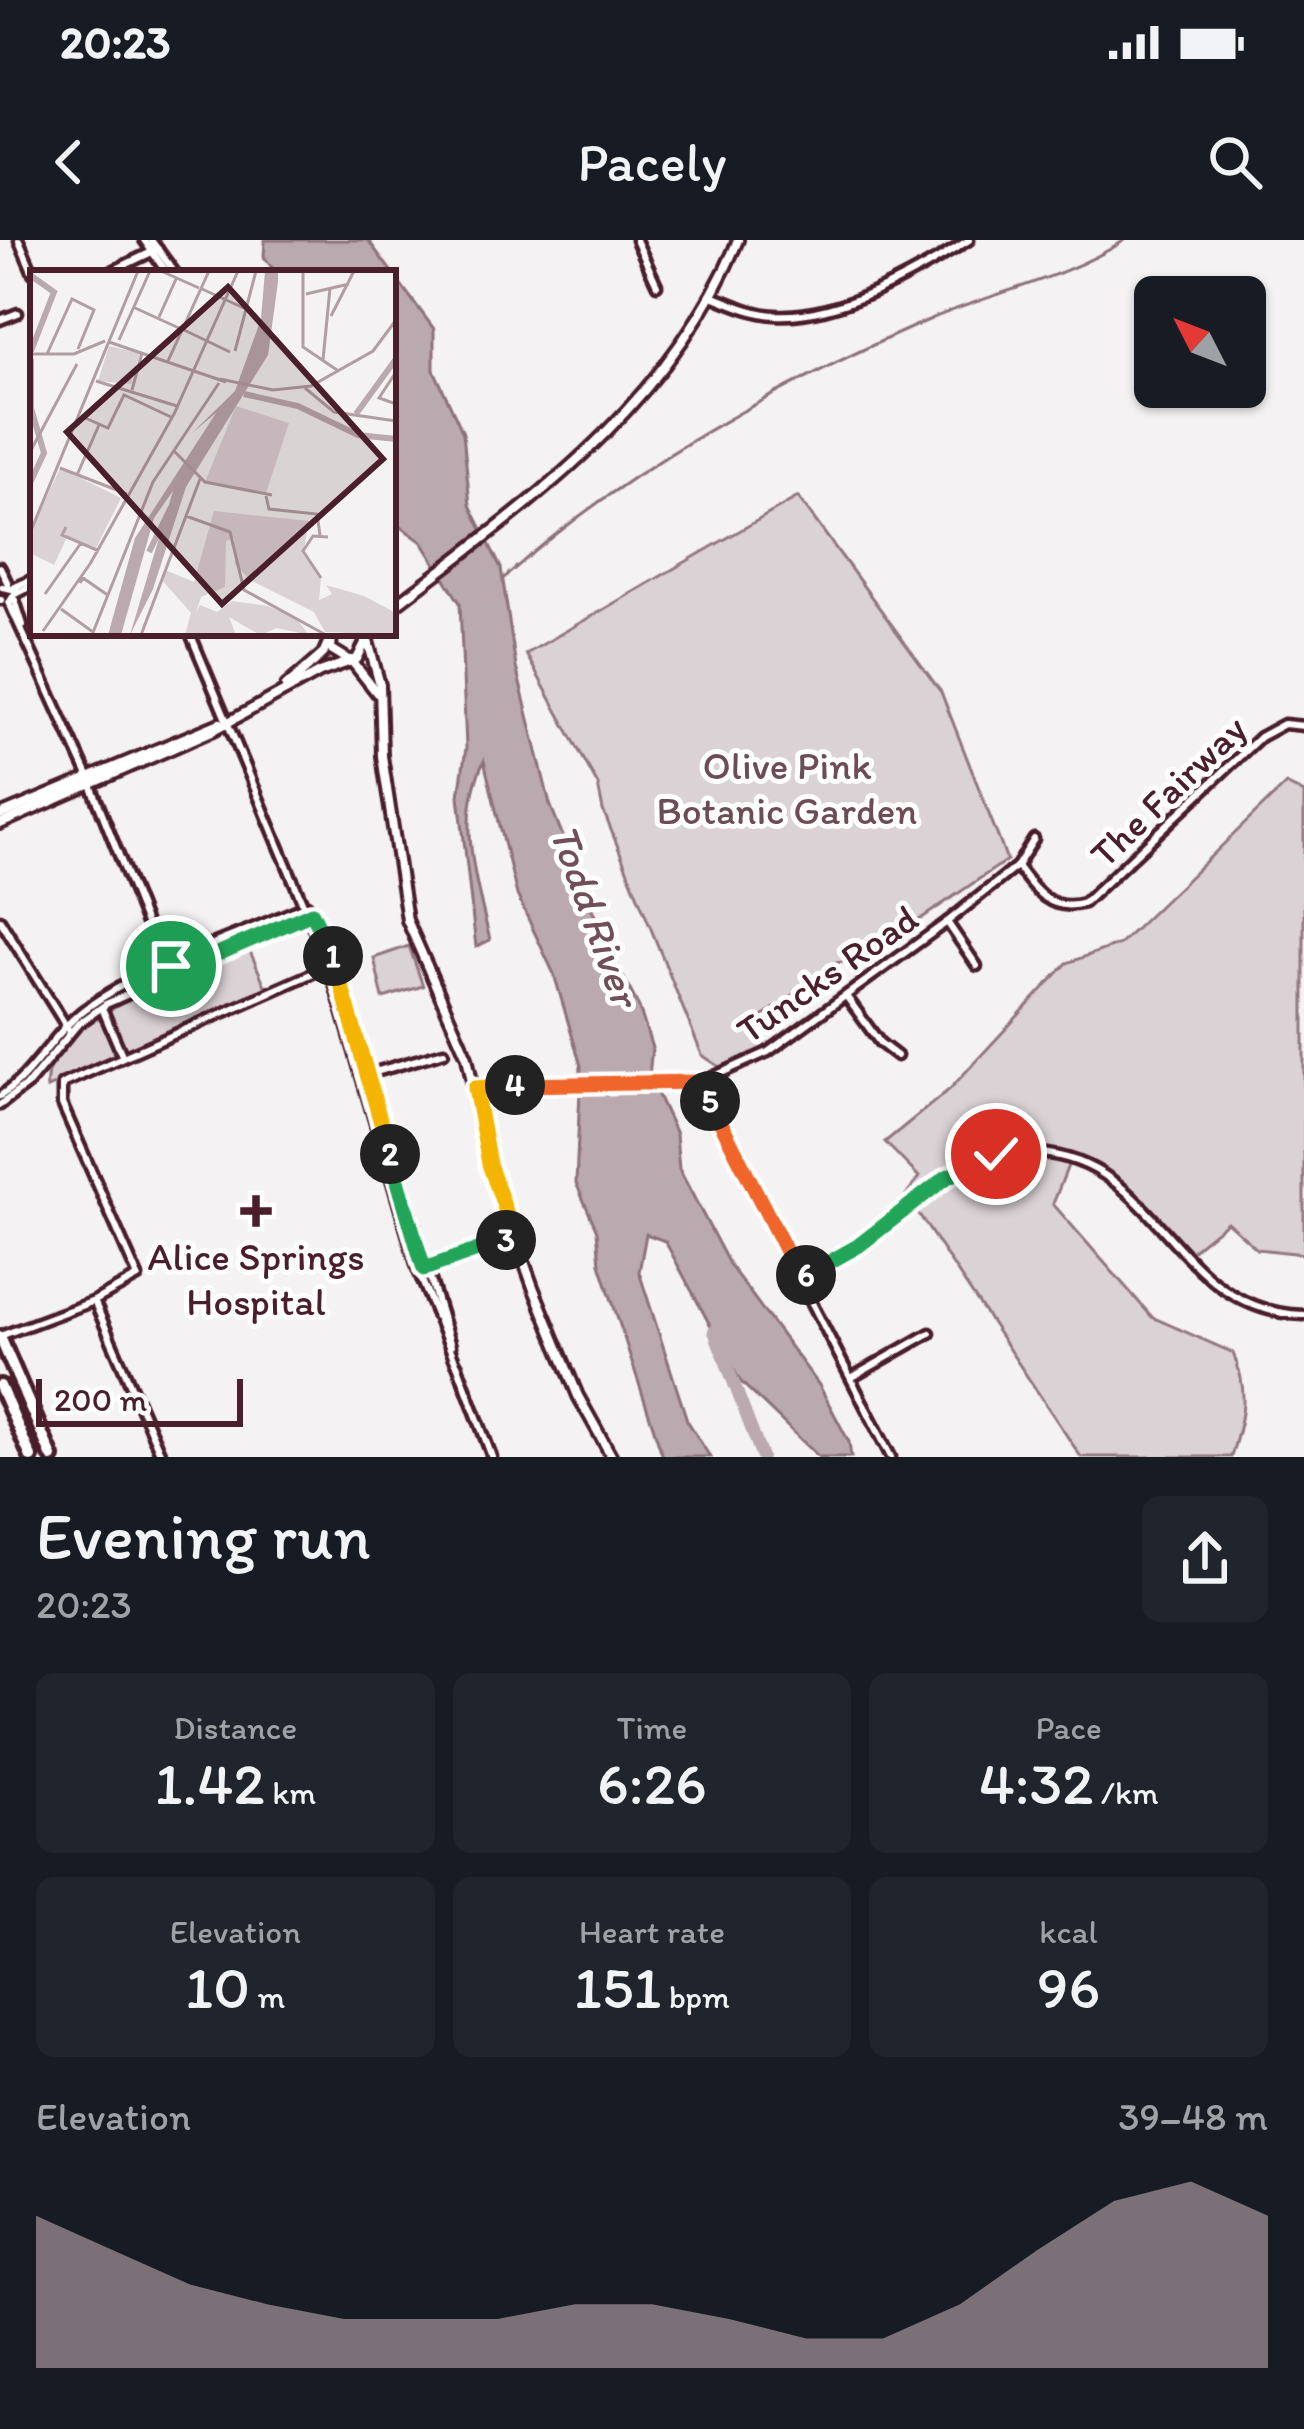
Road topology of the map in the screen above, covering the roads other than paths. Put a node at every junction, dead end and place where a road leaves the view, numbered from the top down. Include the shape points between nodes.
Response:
1 (19, 240) edge
2 (148, 240) edge
3 (636, 240) edge
4 (737, 240) edge
5 (968, 240) edge
6 (155, 251) junction
7 (32, 270) edge
8 (114, 270) edge
9 (169, 270) edge
10 (657, 285) dead end
11 (712, 296) junction
12 (17, 313) dead end
13 (0, 320) edge
14 (0, 567) edge
15 (6, 593) edge
16 (396, 605) edge
17 (191, 636) edge
18 (330, 636) edge
19 (331, 636) edge
20 (368, 636) edge
21 (351, 660) junction
22 (265, 702) junction
23 (381, 706) junction
24 (227, 721) junction
25 (1304, 726) edge
26 (90, 781) junction
27 (0, 819) edge
28 (1034, 839) dead end
29 (1017, 866) junction
30 (309, 911) junction
31 (0, 920) edge
32 (947, 922) junction
33 (329, 966) junction
34 (977, 966) dead end
35 (169, 971) junction
36 (846, 996) junction
37 (99, 1000) junction
38 (103, 1010) junction
39 (71, 1026) junction
40 (445, 1052) dead end
41 (122, 1054) junction
42 (897, 1056) dead end
43 (364, 1076) junction
44 (699, 1082) junction
45 (475, 1088) junction
46 (0, 1100) edge
47 (515, 1237) junction
48 (421, 1270) junction
49 (800, 1279) junction
50 (94, 1301) junction
51 (1304, 1315) edge
52 (930, 1333) dead end
53 (0, 1337) edge
54 (851, 1378) junction
55 (0, 1386) edge
56 (487, 1444) junction
57 (31, 1457) edge
58 (52, 1457) edge
59 (162, 1457) edge
60 (482, 1457) edge
61 (492, 1457) edge
62 (612, 1457) edge
63 (891, 1457) edge

1 - 7 street
2 - 6 street
3 - 10 street
4 - 11 main road
5 - 11 street via 856,297 793,316
6 - 8 street
6 - 9 street
11 - 16 main road via 620,424
12 - 13 street
14 - 15 street
15 - 26 street
17 - 24 street
18 - 22 main road via 311,665
19 - 21 main road via 335,654
20 - 21 main road via 362,656
20 - 23 main road
21 - 22 main road
21 - 23 main road
22 - 24 main road
23 - 45 main road via 407,920
24 - 26 main road
24 - 30 street
25 - 29 street, The Fairway via 1284,724 1260,737 1084,903 1044,898
26 - 27 main road
26 - 35 street
28 - 29 street, Tuncks Road
29 - 32 street, Tuncks Road
30 - 33 street
30 - 35 street
30 - 43 street via 334,959
31 - 39 street
32 - 34 street
32 - 36 street, Tuncks Road
33 - 41 street
33 - 43 street
35 - 37 street
35 - 38 street
36 - 42 street
36 - 44 street, Tuncks Road via 752,1061
37 - 38 street
37 - 39 street
38 - 39 street
38 - 41 street
39 - 46 street
40 - 43 street
41 - 50 street via 69,1078 58,1094 138,1277
43 - 48 street
44 - 45 street, Tuncks Road
44 - 49 street
45 - 47 main road via 489,1164
47 - 48 street
47 - 62 main road via 578,1396
48 - 56 street
49 - 51 street via 967,1165 1031,1152 1079,1160 1119,1182 1194,1268 1233,1295
49 - 54 street
50 - 53 street
50 - 59 street
52 - 54 street
53 - 58 highway
54 - 63 street
55 - 57 highway
56 - 60 street
56 - 61 street

